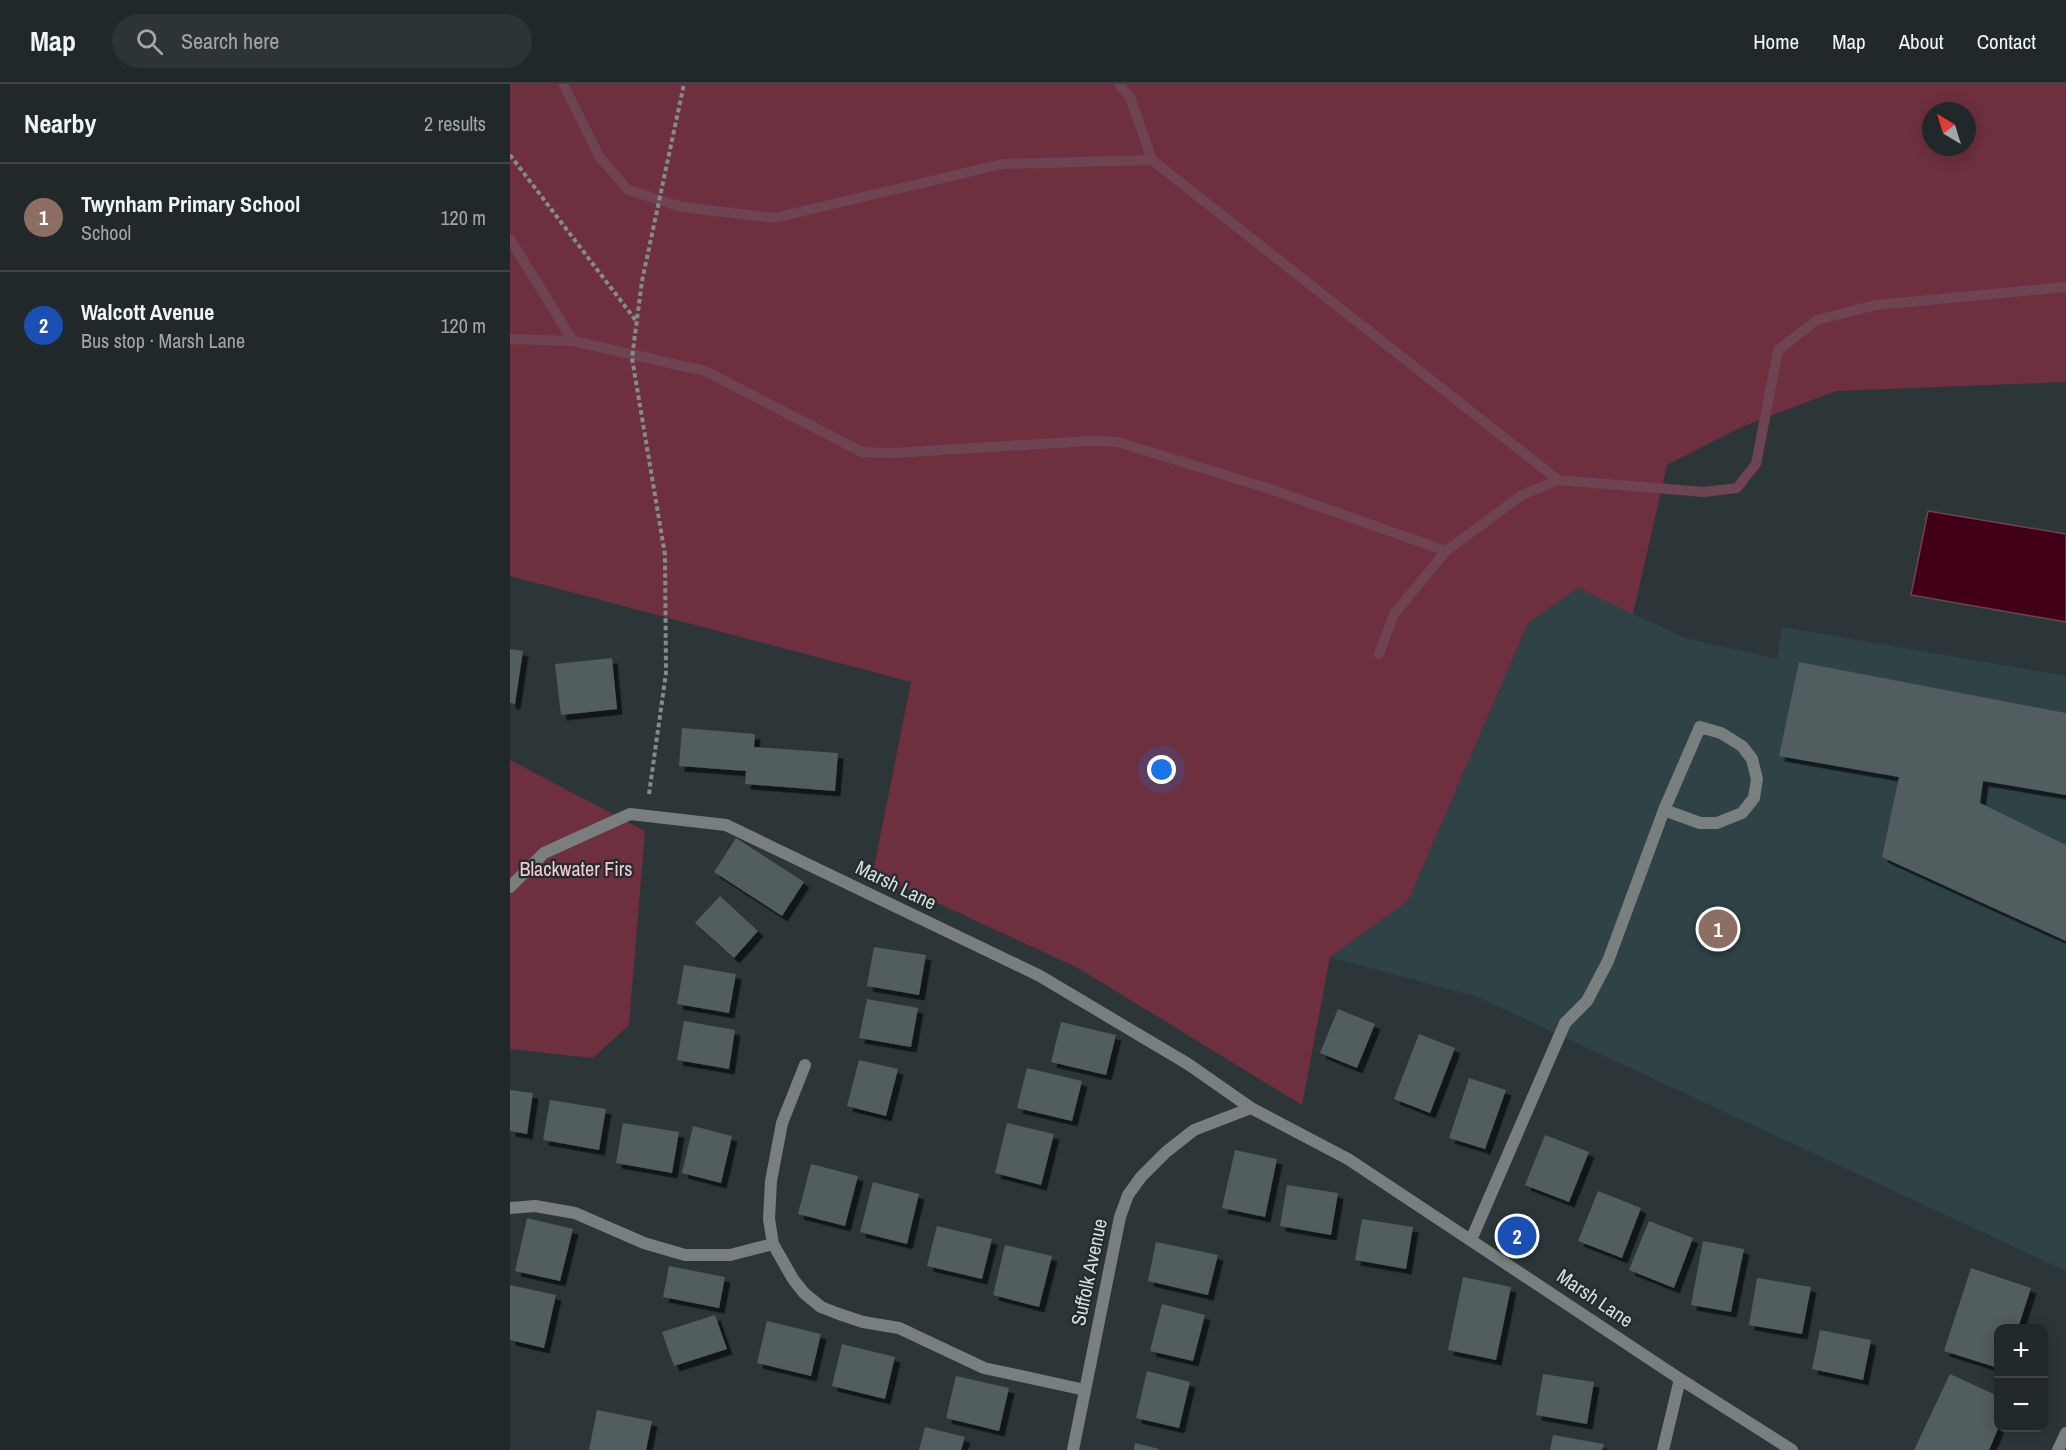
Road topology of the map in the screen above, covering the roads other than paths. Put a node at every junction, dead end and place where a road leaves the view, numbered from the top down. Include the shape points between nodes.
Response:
1 (1664, 810) junction
2 (510, 887) edge
3 (805, 1065) dead end
4 (1251, 1108) junction
5 (510, 1208) edge
6 (1471, 1240) junction
7 (772, 1244) junction
8 (1680, 1379) junction
9 (1085, 1390) junction
10 (2066, 1432) edge
11 (1073, 1450) edge
12 (1663, 1450) edge
13 (1792, 1450) edge
14 (2058, 1450) edge

1 - 1 street via 1700,727 1721,733 1742,746 1752,759 1757,779 1754,798 1742,813 1717,823 1700,824
1 - 6 street via 1608,961 1587,1001 1565,1023
2 - 4 street, Marsh Lane via 544,853 630,814 726,825 1040,976 1188,1064
3 - 7 street via 782,1123 771,1181
4 - 6 street, Marsh Lane via 1348,1159
4 - 9 street, Suffolk Avenue via 1194,1130 1166,1152 1128,1195 1120,1217
5 - 7 street via 535,1206 575,1214 644,1243 685,1255 730,1256
6 - 8 street, Marsh Lane
7 - 9 street via 793,1279 821,1307 863,1322 899,1328 984,1368
8 - 12 street
8 - 13 street, Marsh Lane
9 - 11 street, Suffolk Avenue
10 - 14 street

